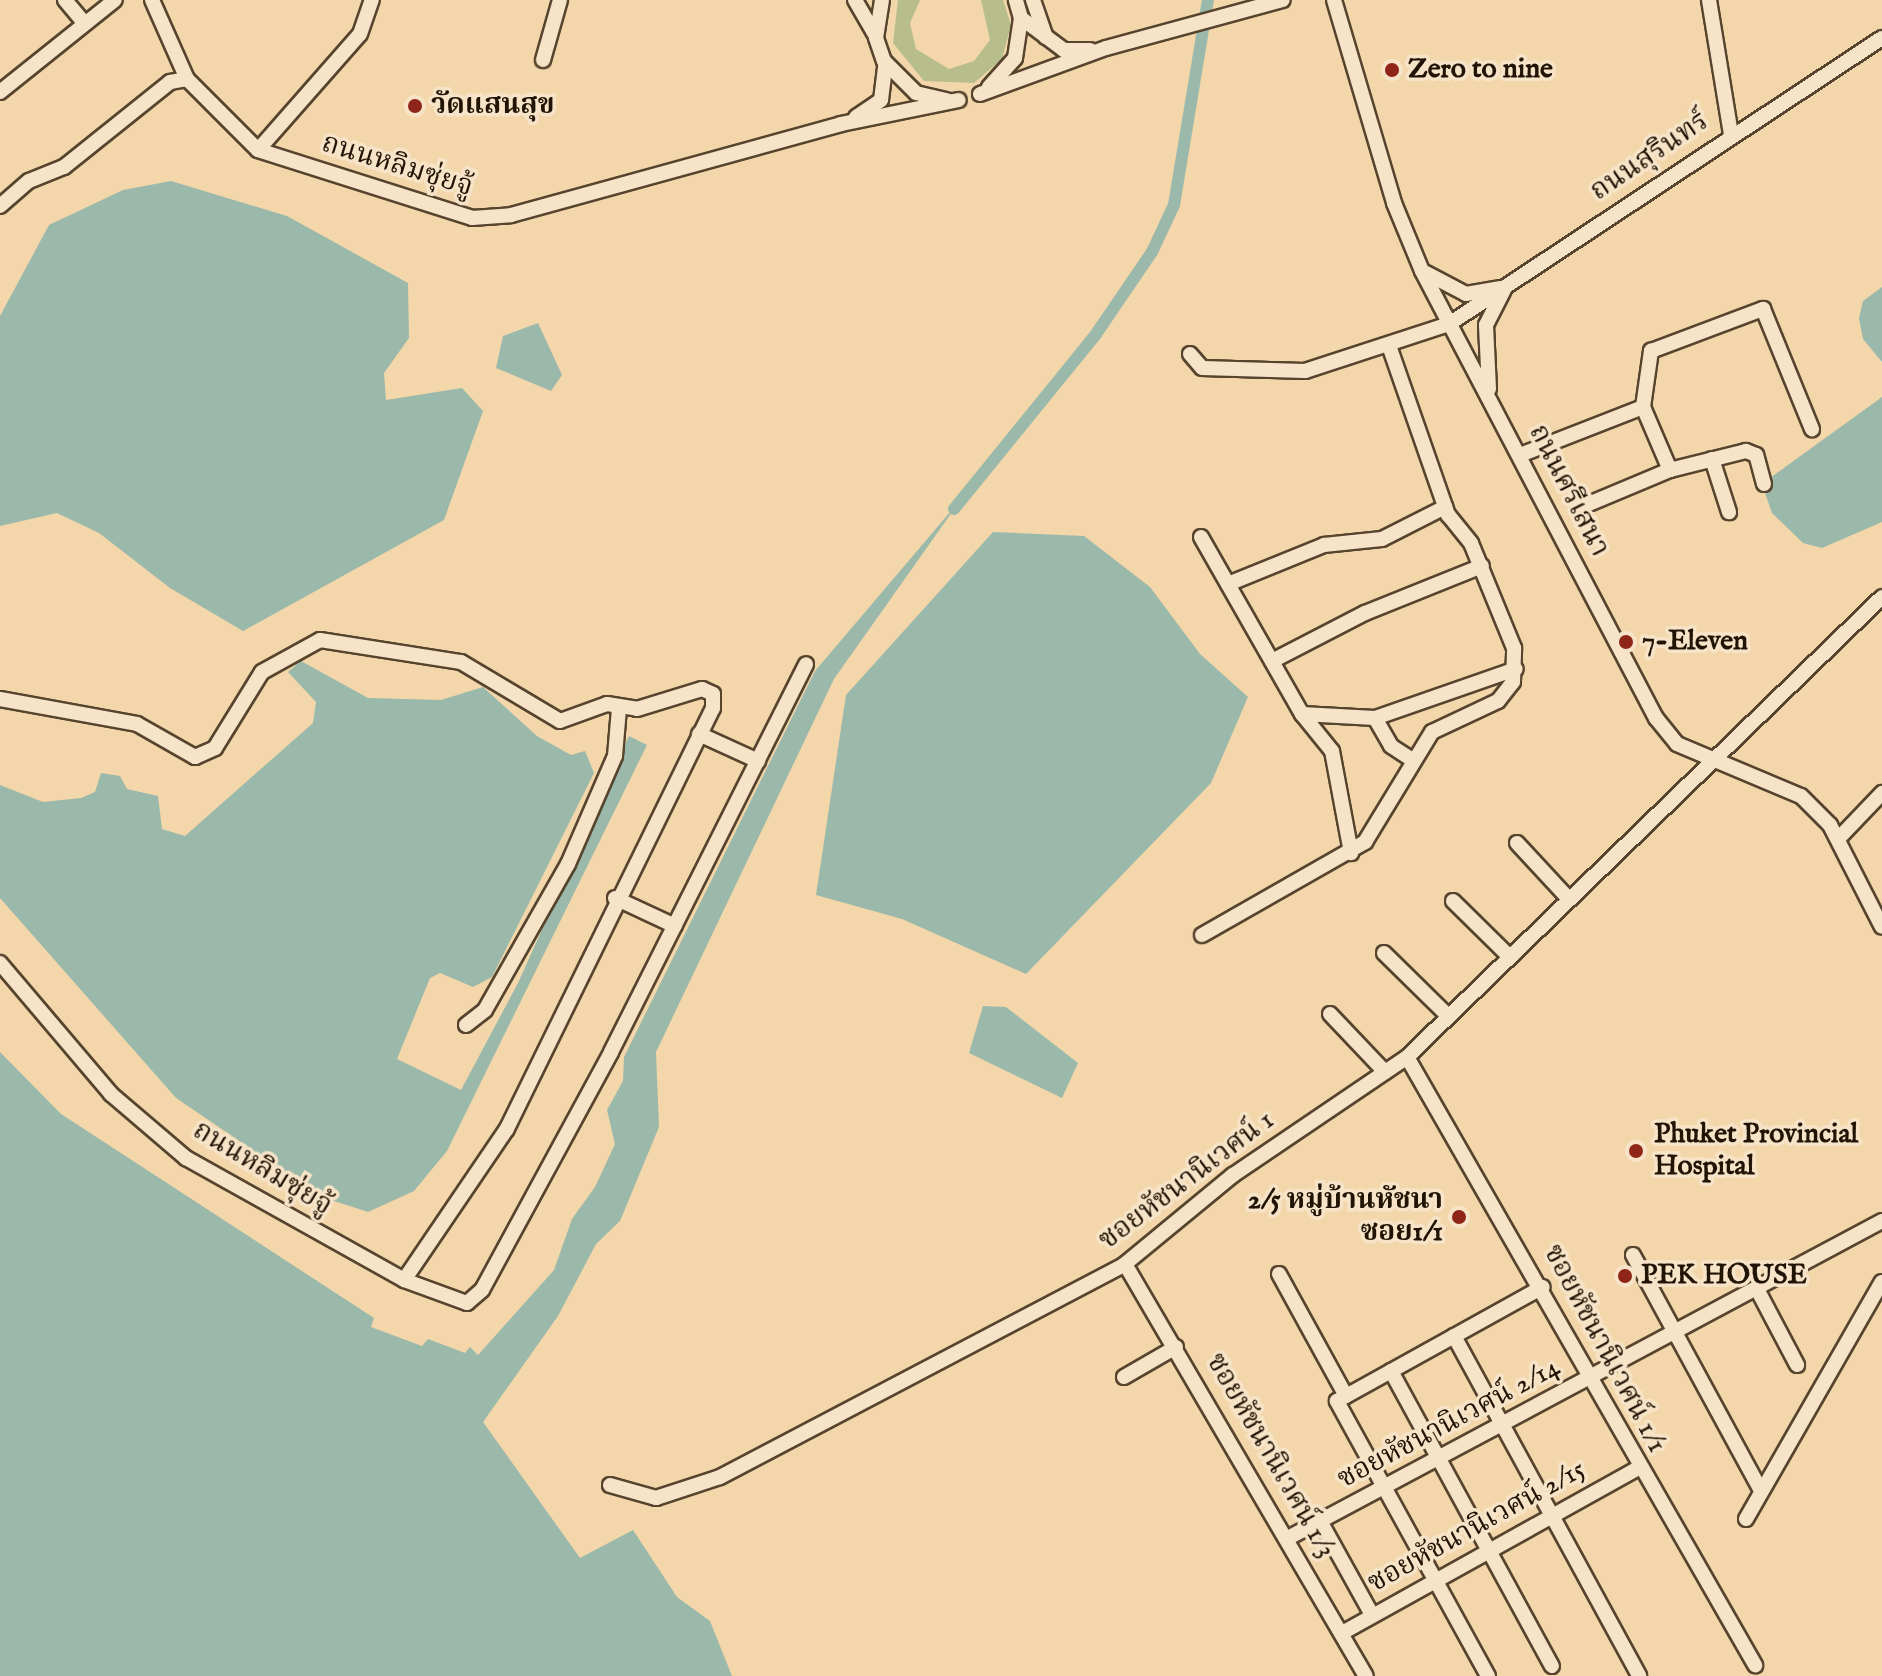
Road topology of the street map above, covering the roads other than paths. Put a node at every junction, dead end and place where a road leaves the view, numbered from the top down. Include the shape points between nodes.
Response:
1 (65, 0) edge
2 (115, 0) edge
3 (152, 0) edge
4 (372, 0) edge
5 (560, 0) edge
6 (855, 0) edge
7 (882, 0) edge
8 (1033, 0) edge
9 (1283, 0) edge
10 (1334, 0) edge
11 (1709, 0) edge
12 (1019, 6) edge
13 (1225, 11) edge
14 (84, 23) junction
15 (876, 38) junction
16 (1882, 38) edge
17 (1047, 41) junction
18 (1106, 48) junction
19 (543, 60) dead end
20 (884, 61) junction
21 (187, 79) junction
22 (0, 92) edge
23 (980, 94) junction
24 (959, 100) junction
25 (841, 124) junction
26 (1731, 134) junction
27 (258, 150) junction
28 (0, 204) edge
29 (1422, 271) junction
30 (1506, 286) junction
31 (1449, 324) junction
32 (1390, 348) junction
33 (1190, 354) dead end
34 (1490, 397) junction
35 (1643, 407) junction
36 (1812, 429) dead end
37 (1520, 455) junction
38 (1712, 459) junction
39 (1670, 470) junction
40 (1764, 484) dead end
41 (1591, 503) dead end
42 (1445, 507) junction
43 (1729, 512) dead end
44 (1201, 537) dead end
45 (1482, 566) junction
46 (1228, 584) junction
47 (1882, 597) edge
48 (1272, 661) junction
49 (806, 664) dead end
50 (1516, 669) junction
51 (0, 699) edge
52 (619, 708) junction
53 (1302, 714) junction
54 (1375, 718) junction
55 (699, 734) junction
56 (1411, 759) junction
57 (1707, 760) junction
58 (758, 761) junction
59 (1882, 793) edge
60 (1838, 839) junction
61 (1517, 843) dead end
62 (1351, 853) junction
63 (615, 898) junction
64 (1568, 898) junction
65 (1453, 901) dead end
66 (675, 926) junction
67 (1882, 927) edge
68 (1202, 935) dead end
69 (1384, 953) dead end
70 (1509, 956) junction
71 (0, 963) edge
72 (1330, 1014) dead end
73 (1448, 1016) junction
74 (466, 1025) dead end
75 (1407, 1057) junction
76 (1385, 1072) junction
77 (1882, 1221) edge
78 (1633, 1255) dead end
79 (1125, 1264) junction
80 (1279, 1274) dead end
81 (404, 1280) junction
82 (1882, 1282) edge
83 (1543, 1287) junction
84 (1757, 1289) junction
85 (1677, 1333) junction
86 (1454, 1336) junction
87 (1176, 1347) junction
88 (1797, 1365) dead end
89 (1391, 1371) junction
90 (1124, 1377) dead end
91 (1591, 1379) junction
92 (1342, 1398) junction
93 (1502, 1426) junction
94 (1440, 1460) junction
95 (1638, 1468) junction
96 (610, 1485) dead end
97 (1384, 1487) junction
98 (1761, 1491) junction
99 (1552, 1513) junction
100 (1746, 1519) dead end
101 (1320, 1521) junction
102 (1288, 1538) junction
103 (1489, 1547) junction
104 (1435, 1578) junction
105 (1372, 1615) junction
106 (1342, 1633) junction
107 (1755, 1665) dead end
108 (1552, 1666) dead end
109 (1366, 1676) edge
110 (1488, 1676) edge
111 (1639, 1676) edge

1 - 14 street
2 - 14 street
3 - 21 street
4 - 27 street via 360,34
5 - 19 street
6 - 15 street
7 - 15 street
8 - 17 street
9 - 13 street
10 - 29 street, ถนนศรีเสนา via 1394,203
11 - 26 street
12 - 17 street
12 - 23 street via 1015,58
13 - 18 street
14 - 22 street
15 - 20 street
16 - 26 street, ถนนสุรินทร์
17 - 18 street via 1064,50
18 - 23 street, ถนนหลิมซุ่ยจู้
20 - 24 street via 916,93
20 - 25 street, ถนนหลิมซุ่ยจู้ via 881,100
21 - 27 street, ถนนหลิมซุ่ยจู้
21 - 28 street via 170,82 64,167
23 - 24 street, ถนนหลิมซุ่ยจู้
24 - 25 street, ถนนหลิมซุ่ยจู้
25 - 27 street, ถนนหลิมซุ่ยจู้ via 511,215 472,218
26 - 30 street, ถนนสุรินทร์
29 - 30 street via 1466,294
29 - 31 street, ถนนศรีเสนา
30 - 31 street, ถนนสุรินทร์
30 - 34 street via 1486,325
31 - 32 street, ถนนสุรินทร์
31 - 34 street, ถนนศรีเสนา
32 - 33 street, ถนนสุรินทร์ via 1305,371 1202,368
32 - 42 street
34 - 37 street, ถนนศรีเสนา
35 - 36 street via 1651,351 1763,309
35 - 37 street
35 - 39 street
37 - 57 street, ถนนศรีเสนา via 1656,718 1677,744
38 - 39 street
38 - 40 street via 1756,455
38 - 43 street
39 - 41 street
42 - 45 street
42 - 46 street via 1382,539 1324,545
44 - 46 street
45 - 48 street via 1365,613
45 - 50 street
46 - 48 street
47 - 57 street
48 - 53 street
49 - 58 street
50 - 54 street
50 - 56 street via 1510,692 1432,732
51 - 52 street via 137,724 198,757 215,748 247,690 276,660 320,640 353,640 461,662 560,721 607,704
52 - 55 street via 671,702 702,689 713,694 713,708
52 - 74 street via 615,756 568,864 496,992
53 - 54 street
53 - 62 street via 1332,751 1342,777
54 - 56 street via 1391,746
55 - 58 street
55 - 63 street
56 - 62 street via 1386,815
57 - 60 street, ถนนศรีเสนา via 1801,796
57 - 64 street, ซอยหัชนานิเวศน์ 1
58 - 66 street
59 - 60 street
60 - 67 street, ถนนศรีเสนา
61 - 64 street
62 - 68 street
63 - 66 street
63 - 81 street via 506,1130
64 - 70 street, ซอยหัชนานิเวศน์ 1
65 - 70 street
66 - 81 street, ถนนหลิมซุ่ยจู้ via 540,1186 467,1303
69 - 73 street
70 - 73 street, ซอยหัชนานิเวศน์ 1
71 - 81 street, ถนนหลิมซุ่ยจู้ via 111,1094 186,1158
72 - 76 street
73 - 75 street, ซอยหัชนานิเวศน์ 1
75 - 76 street, ซอยหัชนานิเวศน์ 1
75 - 83 street, ซอยหัชนานิเวศน์ 1/1
76 - 79 street, ซอยหัชนานิเวศน์ 1 via 1233,1175
77 - 84 street, ซอยหัชนานิเวศน์ 2/14
78 - 85 street
79 - 87 street, ซอยหัชนานิเวศน์ 1/3
79 - 96 street, ซอยหัชนานิเวศน์ 1 via 720,1477 656,1498
80 - 92 street
82 - 98 street
83 - 86 street
83 - 91 street, ซอยหัชนานิเวศน์ 1/1
84 - 85 street, ซอยหัชนานิเวศน์ 2/14
84 - 88 street
85 - 91 street, ซอยหัชนานิเวศน์ 2/14
85 - 98 street
86 - 89 street
86 - 93 street
87 - 90 street
87 - 102 street, ซอยหัชนานิเวศน์ 1/3
89 - 92 street
89 - 94 street
91 - 93 street, ซอยหัชนานิเวศน์ 2/14
91 - 95 street, ซอยหัชนานิเวศน์ 1/1
92 - 97 street
93 - 94 street, ซอยหัชนานิเวศน์ 2/14
93 - 99 street
94 - 97 street, ซอยหัชนานิเวศน์ 2/14
94 - 103 street
95 - 99 street, ซอยหัชนานิเวศน์ 2/15
95 - 107 street, ซอยหัชนานิเวศน์ 1/1
97 - 101 street, ซอยหัชนานิเวศน์ 2/14
97 - 104 street
98 - 100 street
99 - 103 street, ซอยหัชนานิเวศน์ 2/15
99 - 111 street
101 - 102 street, ซอยหัชนานิเวศน์ 2/14
101 - 105 street
102 - 106 street, ซอยหัชนานิเวศน์ 1/3
103 - 104 street, ซอยหัชนานิเวศน์ 2/15
103 - 108 street
104 - 105 street, ซอยหัชนานิเวศน์ 2/15
104 - 110 street
105 - 106 street, ซอยหัชนานิเวศน์ 2/15
106 - 109 street, ซอยหัชนานิเวศน์ 1/3

